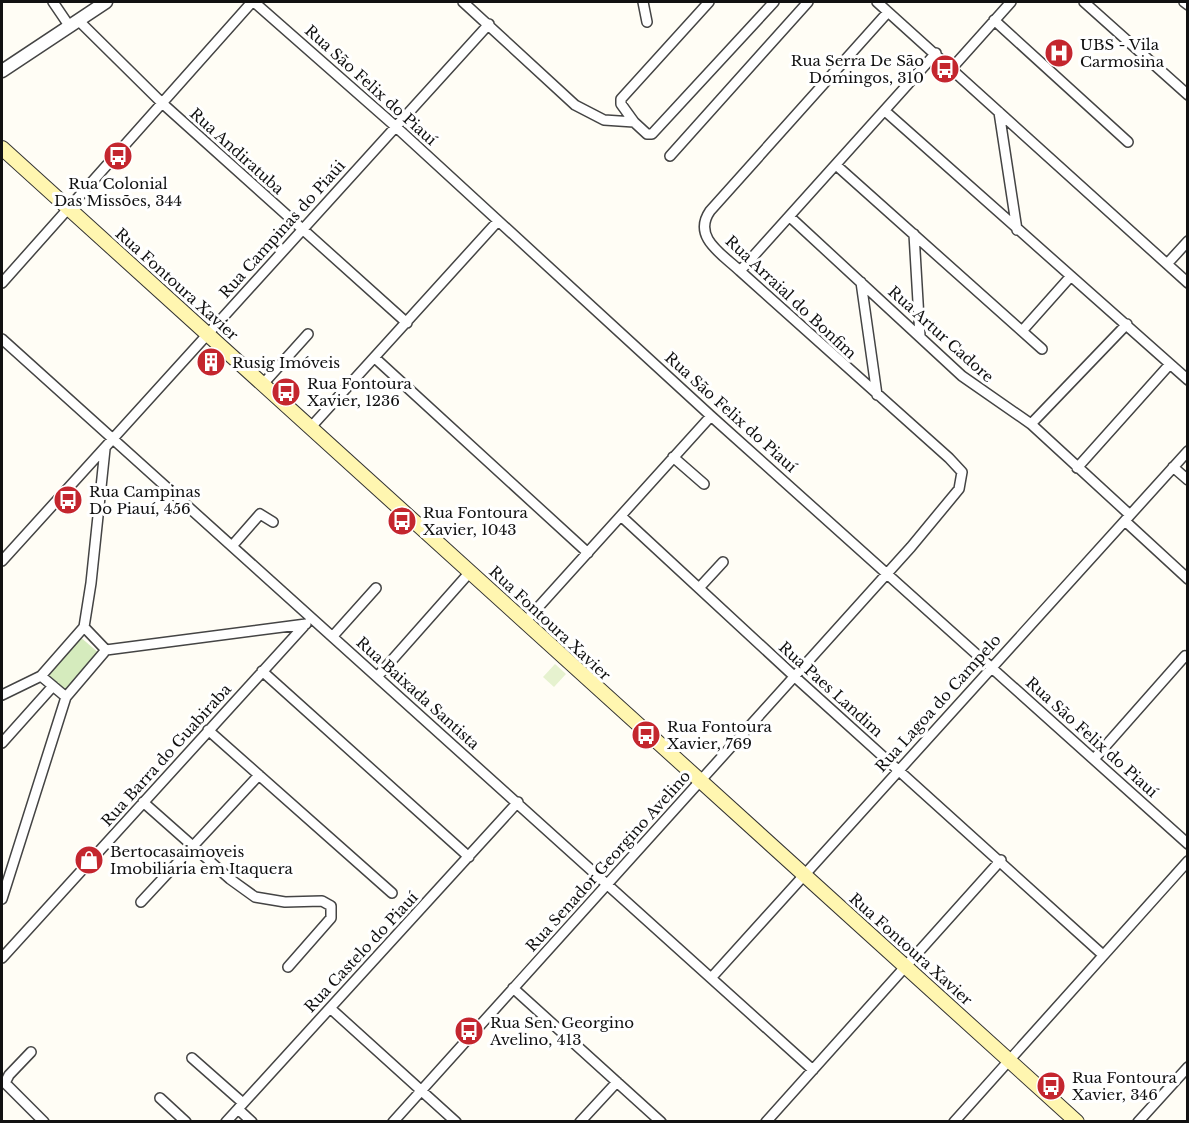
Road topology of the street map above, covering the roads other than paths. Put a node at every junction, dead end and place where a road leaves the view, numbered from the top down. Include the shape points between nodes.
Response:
1 (53, 2) edge
2 (106, 2) edge
3 (253, 2) edge
4 (463, 2) edge
5 (644, 2) edge
6 (709, 2) edge
7 (774, 2) edge
8 (808, 2) edge
9 (877, 2) edge
10 (1011, 2) edge
11 (1084, 2) edge
12 (1184, 2) edge
13 (1188, 5) edge
14 (888, 12) junction
15 (994, 20) junction
16 (647, 22) dead end
17 (74, 23) junction
18 (489, 24) junction
19 (936, 53) junction
20 (952, 68) junction
21 (2, 71) edge
22 (1188, 95) edge
23 (162, 103) junction
24 (885, 111) junction
25 (999, 112) junction
26 (634, 123) junction
27 (395, 126) junction
28 (1128, 142) dead end
29 (2, 148) edge
30 (670, 156) dead end
31 (836, 165) junction
32 (67, 209) junction
33 (790, 217) junction
34 (498, 222) junction
35 (302, 230) junction
36 (1017, 230) junction
37 (914, 234) junction
38 (1188, 241) edge
39 (1167, 264) junction
40 (740, 271) junction
41 (1071, 276) junction
42 (861, 282) junction
43 (2, 283) edge
44 (1188, 283) edge
45 (407, 323) junction
46 (1127, 324) junction
47 (1023, 331) junction
48 (208, 334) junction
49 (308, 334) dead end
50 (920, 336) junction
51 (2, 339) edge
52 (1042, 349) dead end
53 (375, 358) junction
54 (1170, 364) junction
55 (1188, 380) edge
56 (263, 384) junction
57 (877, 395) junction
58 (711, 416) junction
59 (1031, 424) junction
60 (311, 427) junction
61 (114, 438) junction
62 (105, 449) junction
63 (1188, 451) edge
64 (673, 457) junction
65 (1173, 467) junction
66 (1077, 468) junction
67 (1188, 480) edge
68 (704, 484) dead end
69 (962, 484) joint
70 (621, 516) junction
71 (1127, 518) junction
72 (273, 522) dead end
73 (232, 546) junction
74 (588, 553) junction
75 (2, 561) edge
76 (723, 562) dead end
77 (470, 572) junction
78 (887, 573) junction
79 (1188, 579) edge
80 (375, 588) dead end
81 (699, 588) junction
82 (313, 618) junction
83 (524, 623) junction
84 (304, 626) junction
85 (84, 627) junction
86 (333, 636) junction
87 (106, 650) junction
88 (1186, 657) edge
89 (991, 666) junction
90 (262, 671) junction
91 (41, 676) junction
92 (377, 677) junction
93 (795, 677) junction
94 (53, 686) junction
95 (2, 695) edge
96 (66, 697) junction
97 (208, 730) junction
98 (2, 743) edge
99 (1094, 759) junction
100 (898, 769) junction
101 (259, 775) junction
102 (701, 782) junction
103 (143, 802) junction
104 (518, 802) junction
105 (1188, 844) edge
106 (194, 846) junction
107 (469, 857) junction
108 (1001, 860) junction
109 (1188, 861) edge
110 (804, 875) junction
111 (608, 884) junction
112 (392, 893) dead end
113 (2, 899) edge
114 (141, 902) dead end
115 (1104, 955) junction
116 (2, 958) edge
117 (907, 966) junction
118 (288, 968) dead end
119 (712, 977) junction
120 (513, 988) junction
121 (330, 1008) junction
122 (31, 1052) dead end
123 (192, 1058) dead end
124 (1010, 1060) junction
125 (1188, 1067) edge
126 (813, 1070) junction
127 (617, 1082) junction
128 (421, 1091) junction
129 (160, 1098) dead end
130 (241, 1106) junction
131 (44, 1122) edge
132 (186, 1122) edge
133 (226, 1122) edge
134 (252, 1122) edge
135 (393, 1122) edge
136 (456, 1122) edge
137 (580, 1122) edge
138 (661, 1122) edge
139 (766, 1122) edge
140 (954, 1122) edge
141 (1077, 1122) edge
142 (1138, 1122) edge

1 - 17 street, Rua Andiratuba
2 - 17 street
3 - 23 street
3 - 27 street, Rua São Felix do Piauí
4 - 18 street
5 - 16 street
6 - 26 street via 621,99
7 - 26 street via 652,134
8 - 30 street
9 - 14 street
10 - 15 street
11 - 22 street
12 - 13 street
14 - 19 street
14 - 40 street, Rua Arraial do Bonfim via 705,218 703,231 707,239
15 - 20 street
15 - 28 street
17 - 21 street
17 - 23 street, Rua Andiratuba
18 - 26 street via 575,105 604,120
18 - 27 street, Rua Campinas do Piaúi
19 - 20 street
19 - 24 street
20 - 25 street
23 - 32 street
23 - 35 street, Rua Andiratuba
24 - 31 street
24 - 36 street
25 - 36 street
25 - 39 street
27 - 34 street, Rua São Felix do Piauí
27 - 35 street, Rua Campinas do Piaúi
29 - 32 main road, Rua Fontoura Xavier
31 - 33 street
31 - 37 street
32 - 43 street
32 - 48 main road, Rua Fontoura Xavier
33 - 40 street
33 - 42 street, Rua Artur Cadore
34 - 45 street
34 - 58 street, Rua São Felix do Piauí
35 - 45 street, Rua Andiratuba
35 - 48 street, Rua Campinas do Piaúi
36 - 41 street
37 - 47 street
37 - 50 street
38 - 39 street
39 - 44 street
40 - 57 street, Rua Arraial do Bonfim
41 - 46 street
41 - 47 street
42 - 50 street, Rua Artur Cadore
42 - 57 street
45 - 53 street
46 - 54 street
46 - 59 street
47 - 52 street
48 - 56 main road, Rua Fontoura Xavier
48 - 61 street, Rua Campinas do Piaúi
49 - 56 street
50 - 59 street, Rua Artur Cadore via 980,391
51 - 61 street, Rua Baixada Santista
53 - 60 street
53 - 74 street
54 - 55 street
54 - 66 street
56 - 60 main road, Rua Fontoura Xavier
57 - 69 street, Rua Arraial do Bonfim via 957,466 962,472
58 - 64 street
58 - 78 street, Rua São Felix do Piauí
59 - 66 street, Rua Artur Cadore
60 - 77 main road, Rua Fontoura Xavier
61 - 62 street, Rua Campinas do Piaúi
61 - 73 street, Rua Baixada Santista
62 - 75 street, Rua Campinas do Piaúi
62 - 85 street
63 - 65 street, Rua Lagoa do Campelo
64 - 68 street
64 - 70 street
65 - 67 street
65 - 71 street, Rua Lagoa do Campelo
66 - 71 street, Rua Artur Cadore
69 - 78 street, Rua Senador Georgino Avelino
70 - 74 street
70 - 81 street, Rua Paes Landim
71 - 79 street, Rua Artur Cadore
71 - 89 street, Rua Lagoa do Campelo
72 - 73 street via 260,514
73 - 82 street, Rua Baixada Santista
74 - 83 street
76 - 81 street
77 - 83 main road, Rua Fontoura Xavier
77 - 92 street
78 - 89 street, Rua São Felix do Piauí
78 - 93 street, Rua Senador Georgino Avelino
80 - 86 street
81 - 93 street, Rua Paes Landim
82 - 84 street, Rua Barra do Guabiraba
82 - 86 street, Rua Baixada Santista
83 - 102 main road, Rua Fontoura Xavier
84 - 87 street
84 - 90 street, Rua Barra do Guabiraba
85 - 87 street
85 - 91 street
86 - 92 street, Rua Baixada Santista
87 - 96 street
88 - 99 street
89 - 99 street, Rua São Felix do Piauí
89 - 100 street, Rua Lagoa do Campelo
90 - 97 street, Rua Barra do Guabiraba
90 - 107 street
91 - 94 street
91 - 95 street
92 - 104 street, Rua Baixada Santista
93 - 100 street, Rua Paes Landim
93 - 102 street, Rua Senador Georgino Avelino
94 - 96 street
94 - 98 street
96 - 113 street
97 - 101 street
97 - 103 street, Rua Barra do Guabiraba
99 - 105 street, Rua São Felix do Piauí
100 - 108 street, Rua Paes Landim
100 - 110 street, Rua Lagoa do Campelo
101 - 106 street
101 - 112 street
102 - 110 main road, Rua Fontoura Xavier
102 - 111 street, Rua Senador Georgino Avelino
103 - 106 street
103 - 116 street, Rua Barra do Guabiraba
104 - 107 street, Rua Castelo do Piauí
104 - 111 street, Rua Baixada Santista
106 - 114 street
106 - 118 street via 255,897 285,902 322,901 331,906 331,918
107 - 121 street, Rua Castelo do Piauí
108 - 115 street, Rua Paes Landim
108 - 117 street
109 - 115 street
110 - 117 main road, Rua Fontoura Xavier
110 - 119 street, Rua Lagoa do Campelo
111 - 119 street, Rua Baixada Santista
111 - 120 street, Rua Senador Georgino Avelino
115 - 124 street
117 - 124 main road, Rua Fontoura Xavier
117 - 126 street
119 - 126 street, Rua Baixada Santista
120 - 127 street
120 - 128 street, Rua Senador Georgino Avelino
121 - 128 street
121 - 130 street, Rua Castelo do Piauí
122 - 131 street via 5,1083
123 - 130 street
124 - 140 street
124 - 141 main road, Rua Fontoura Xavier
125 - 142 street
126 - 139 street
127 - 137 street
127 - 138 street
128 - 135 street, Rua Senador Georgino Avelino
128 - 136 street
129 - 132 street
130 - 133 street, Rua Castelo do Piauí
130 - 134 street

